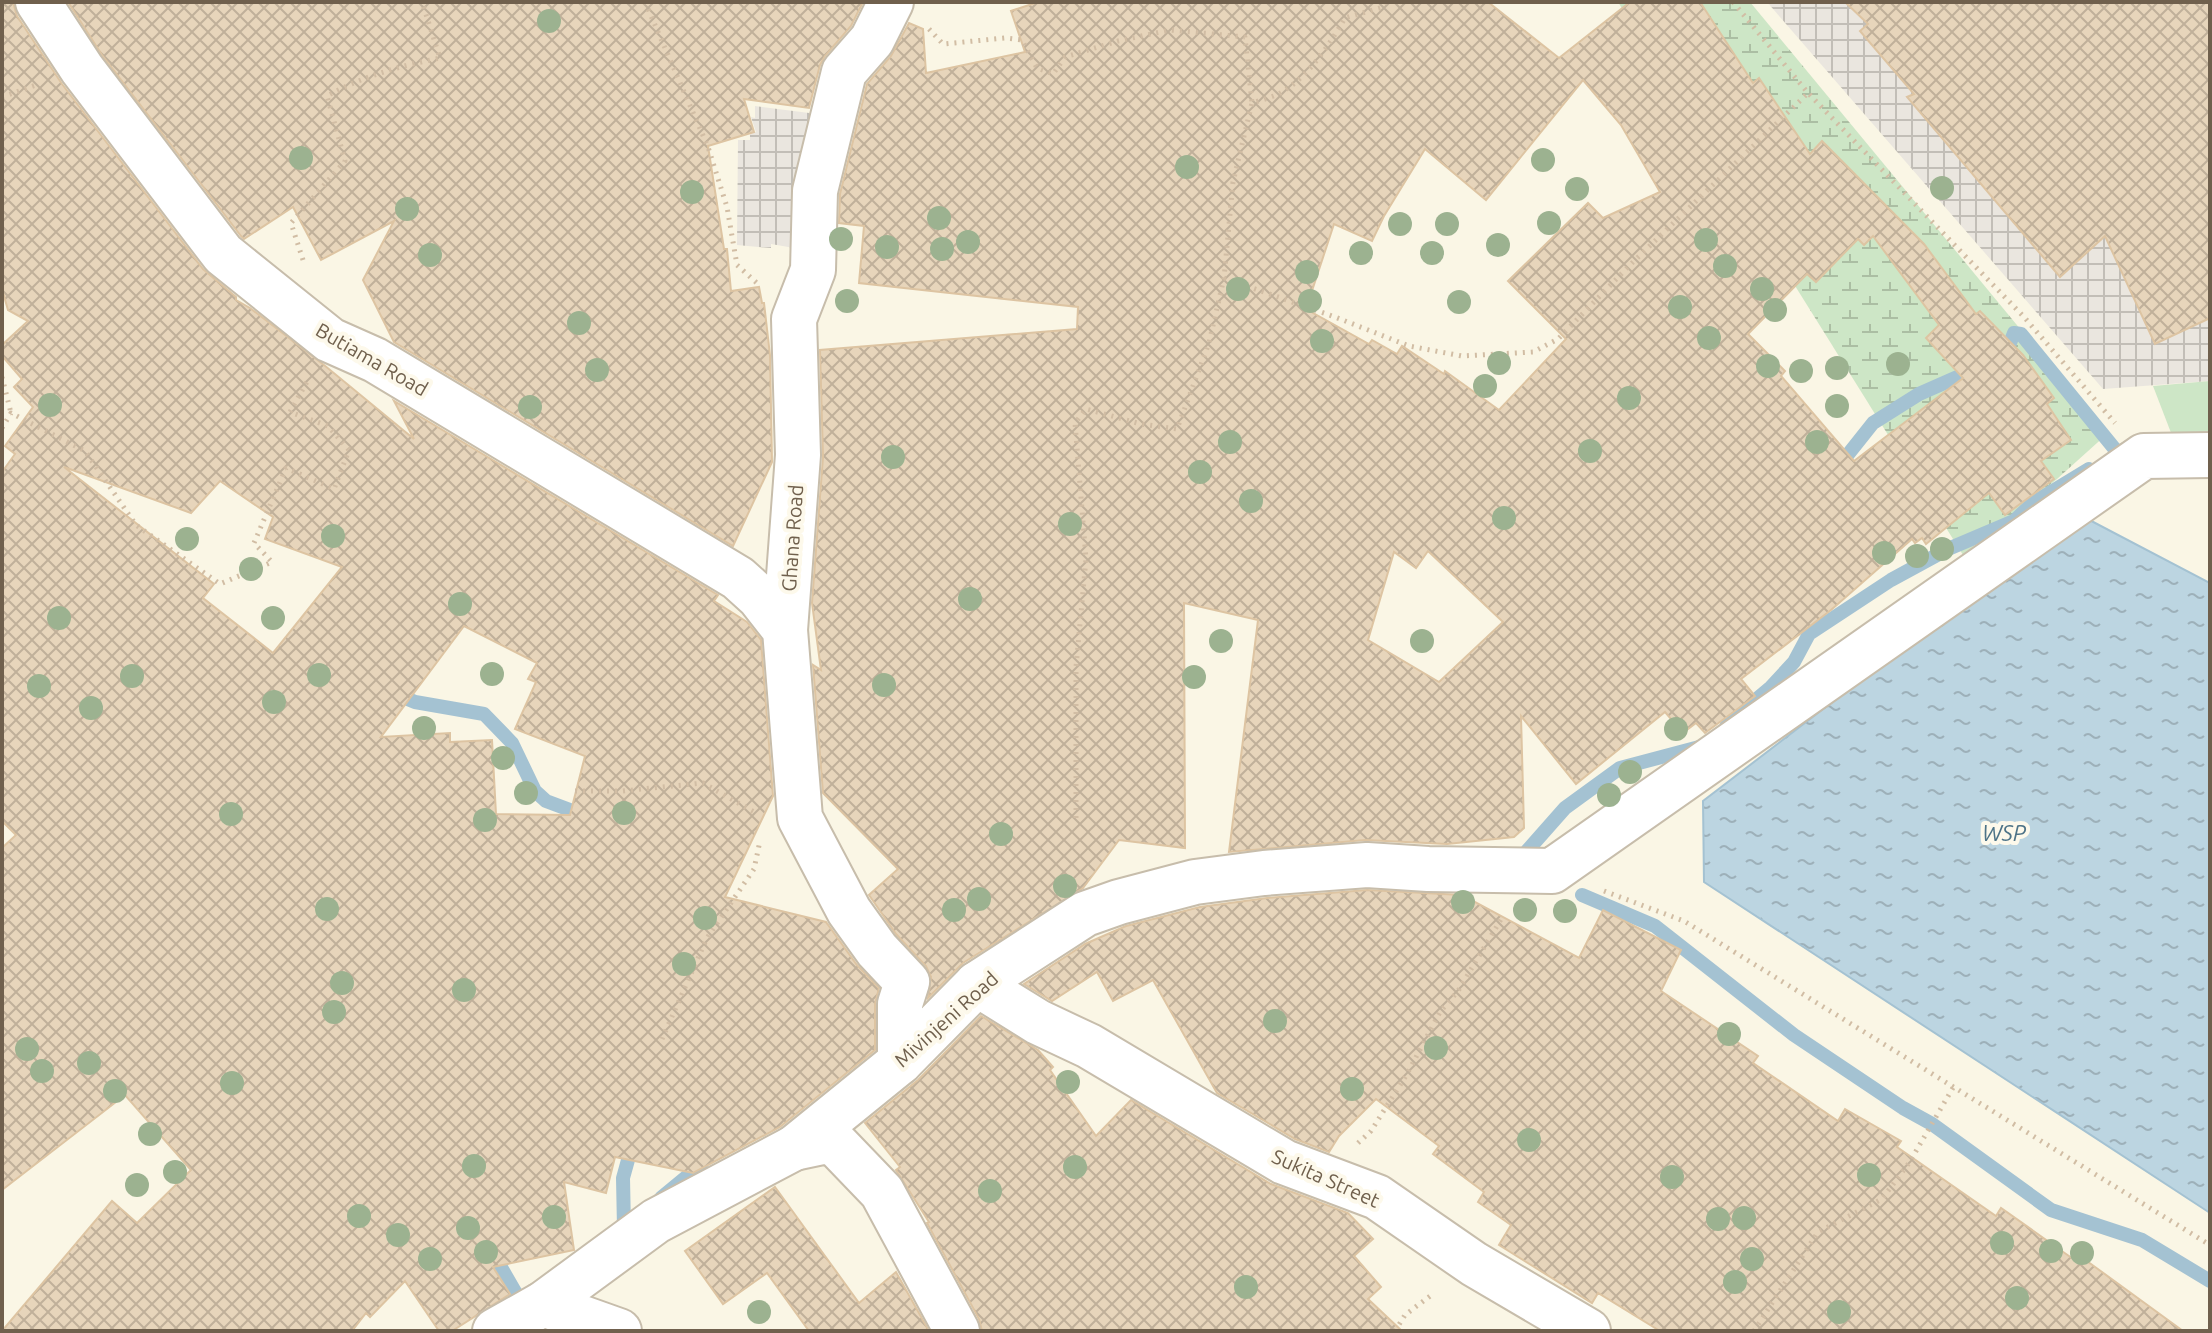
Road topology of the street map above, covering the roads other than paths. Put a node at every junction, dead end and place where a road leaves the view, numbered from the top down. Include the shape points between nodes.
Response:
1 (38, 2) edge
2 (908, 13) edge
3 (2210, 455) edge
4 (785, 630) junction
5 (977, 984) junction
6 (900, 1062) junction
7 (794, 1148) junction
8 (543, 1304) junction
9 (495, 1331) edge
10 (619, 1331) edge
11 (957, 1331) edge
12 (1588, 1331) edge

1 - 4 street, Butiama Road via 82,69 223,254 330,340 375,360 738,578
2 - 4 street, Ghana Road via 872,40 844,72 815,191 813,270 794,319 798,455
3 - 5 street, Mivinjeni Road via 2144,456 1532,871 1367,865 1195,882 1085,914
4 - 6 street, Ghana Road via 782,819 877,950 907,982 900,1004
5 - 6 street, Mivinjeni Road
5 - 12 street, Sukita Street via 1284,1162 1377,1197 1474,1264
6 - 7 street, Mivinjeni Road
7 - 8 street, Mivinjeni Road via 656,1221
7 - 11 street via 832,1140 882,1192
8 - 9 street, Mivinjeni Road
8 - 10 street

